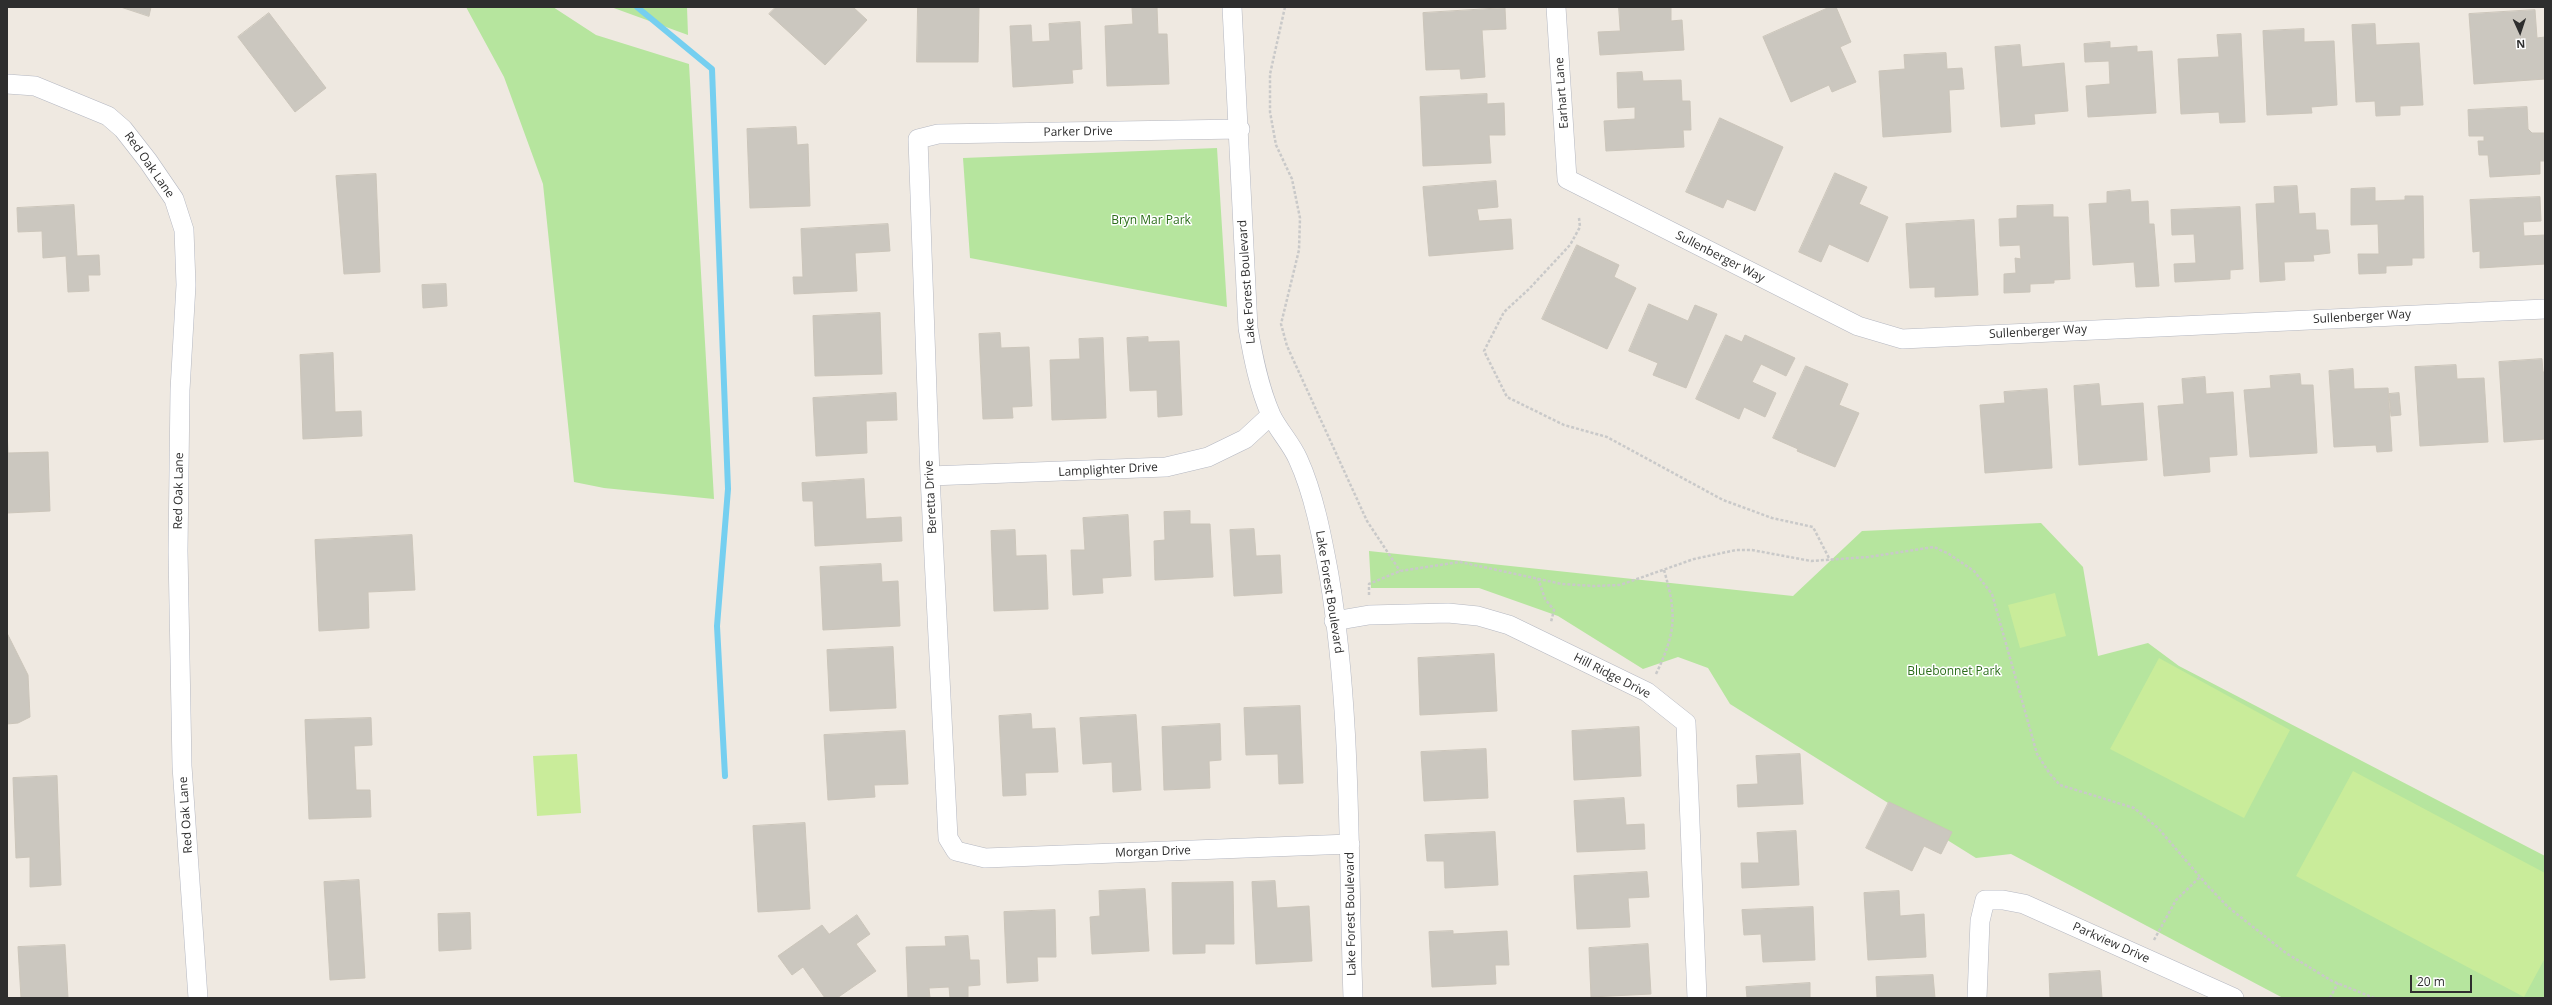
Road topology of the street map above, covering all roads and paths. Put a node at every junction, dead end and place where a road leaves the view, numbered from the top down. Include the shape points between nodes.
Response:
1 (1232, 7) edge
2 (1285, 7) edge
3 (1556, 7) edge
4 (7, 84) edge
5 (1240, 129) junction
6 (918, 139) joint
7 (1567, 179) joint
8 (1579, 218) dead end
9 (2545, 309) edge
10 (1271, 415) junction
11 (930, 476) junction
12 (1830, 560) junction
13 (1664, 570) junction
14 (1400, 571) junction
15 (1538, 578) junction
16 (1369, 615) junction
17 (1334, 621) junction
18 (1545, 643) junction
19 (1647, 692) junction
20 (1350, 844) junction
21 (956, 852) joint
22 (2200, 877) junction
23 (2146, 959) junction
24 (2338, 984) junction
25 (198, 998) edge
26 (1353, 998) edge
27 (1697, 998) edge
28 (1977, 998) edge
29 (2234, 998) edge
30 (2330, 998) edge
31 (2374, 998) edge

1 - 5 street, Lake Forest Boulevard
2 - 14 path via 1270,74 1270,112 1276,146 1292,179 1300,218 1299,250 1281,324 1287,346 1364,514
3 - 7 street, Earhart Lane
4 - 25 street, Red Oak Lane via 35,86 108,116 123,129 174,199 184,230 186,285 180,390 178,558 182,766
5 - 6 street, Parker Drive via 938,134
5 - 10 street, Lake Forest Boulevard via 1248,328 1254,362
6 - 11 street, Beretta Drive
7 - 9 street, Sullenberger Way via 1858,326 1902,338
8 - 12 path via 1580,227 1570,245 1504,312 1484,351 1507,397 1564,425 1607,438 1723,500 1772,518 1813,527
10 - 11 street, Lamplighter Drive via 1245,439 1208,457 1166,467
10 - 17 street, Lake Forest Boulevard via 1298,458 1314,506 1329,576
11 - 21 street, Beretta Drive via 946,826 948,838
12 - 13 path via 1811,561 1752,550 1736,550 1694,559
12 - 22 path via 1868,557 1926,547 1949,554 1974,571 1992,594 2037,754 2050,774 2060,785 2134,808 2158,828
13 - 15 path via 1620,585 1562,584
13 - 19 path via 1673,603 1673,631
14 - 15 path via 1460,562
14 - 16 path via 1369,584
15 - 18 path via 1545,599 1554,610
16 - 17 street, Hill Ridge Drive
16 - 18 street, Hill Ridge Drive via 1448,613 1478,616 1509,625
17 - 20 street, Lake Forest Boulevard via 1341,668
18 - 19 street, Hill Ridge Drive
19 - 27 street, Hill Ridge Drive via 1686,722
20 - 21 street, Morgan Drive via 985,858
20 - 26 street, Lake Forest Boulevard
22 - 23 path via 2188,886 2170,910
22 - 24 path via 2228,907 2286,953
23 - 28 street, Parkview Drive via 2024,904 1985,900 1980,921
23 - 29 street, Parkview Drive
24 - 30 path
24 - 31 path

